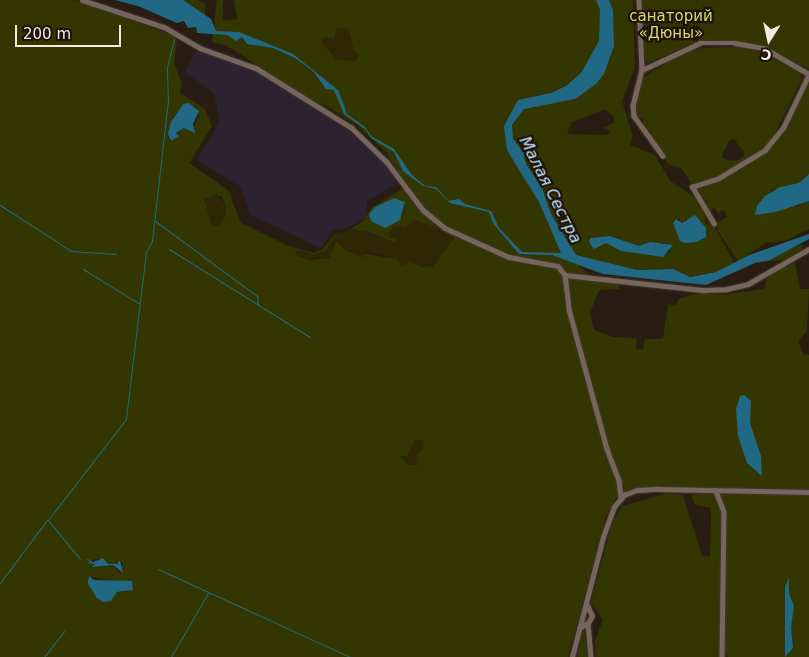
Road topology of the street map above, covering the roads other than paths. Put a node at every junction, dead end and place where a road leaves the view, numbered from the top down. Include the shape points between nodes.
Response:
1 (82, 0) edge
2 (639, 0) edge
3 (642, 70) junction
4 (809, 74) edge
5 (663, 156) dead end
6 (714, 224) dead end
7 (809, 249) edge
8 (565, 275) junction
9 (716, 491) junction
10 (809, 492) edge
11 (621, 497) junction
12 (586, 603) junction
13 (588, 623) junction
14 (579, 628) junction
15 (572, 657) edge
16 (591, 657) edge
17 (722, 657) edge

1 - 8 street via 164,27 200,48 263,72 358,133 388,162 423,210 445,228 509,258 558,266
2 - 3 street
3 - 4 street via 700,43 734,43 754,44
3 - 5 street via 633,105 634,116
4 - 6 street via 783,128 765,150 719,178 692,188
7 - 8 street via 748,284 727,289 704,290
8 - 11 street via 569,309
9 - 10 street
9 - 11 street via 637,490
9 - 17 street via 724,512
11 - 12 street via 603,537
12 - 13 street via 592,613
12 - 14 street
13 - 14 street
13 - 16 street
14 - 15 street

